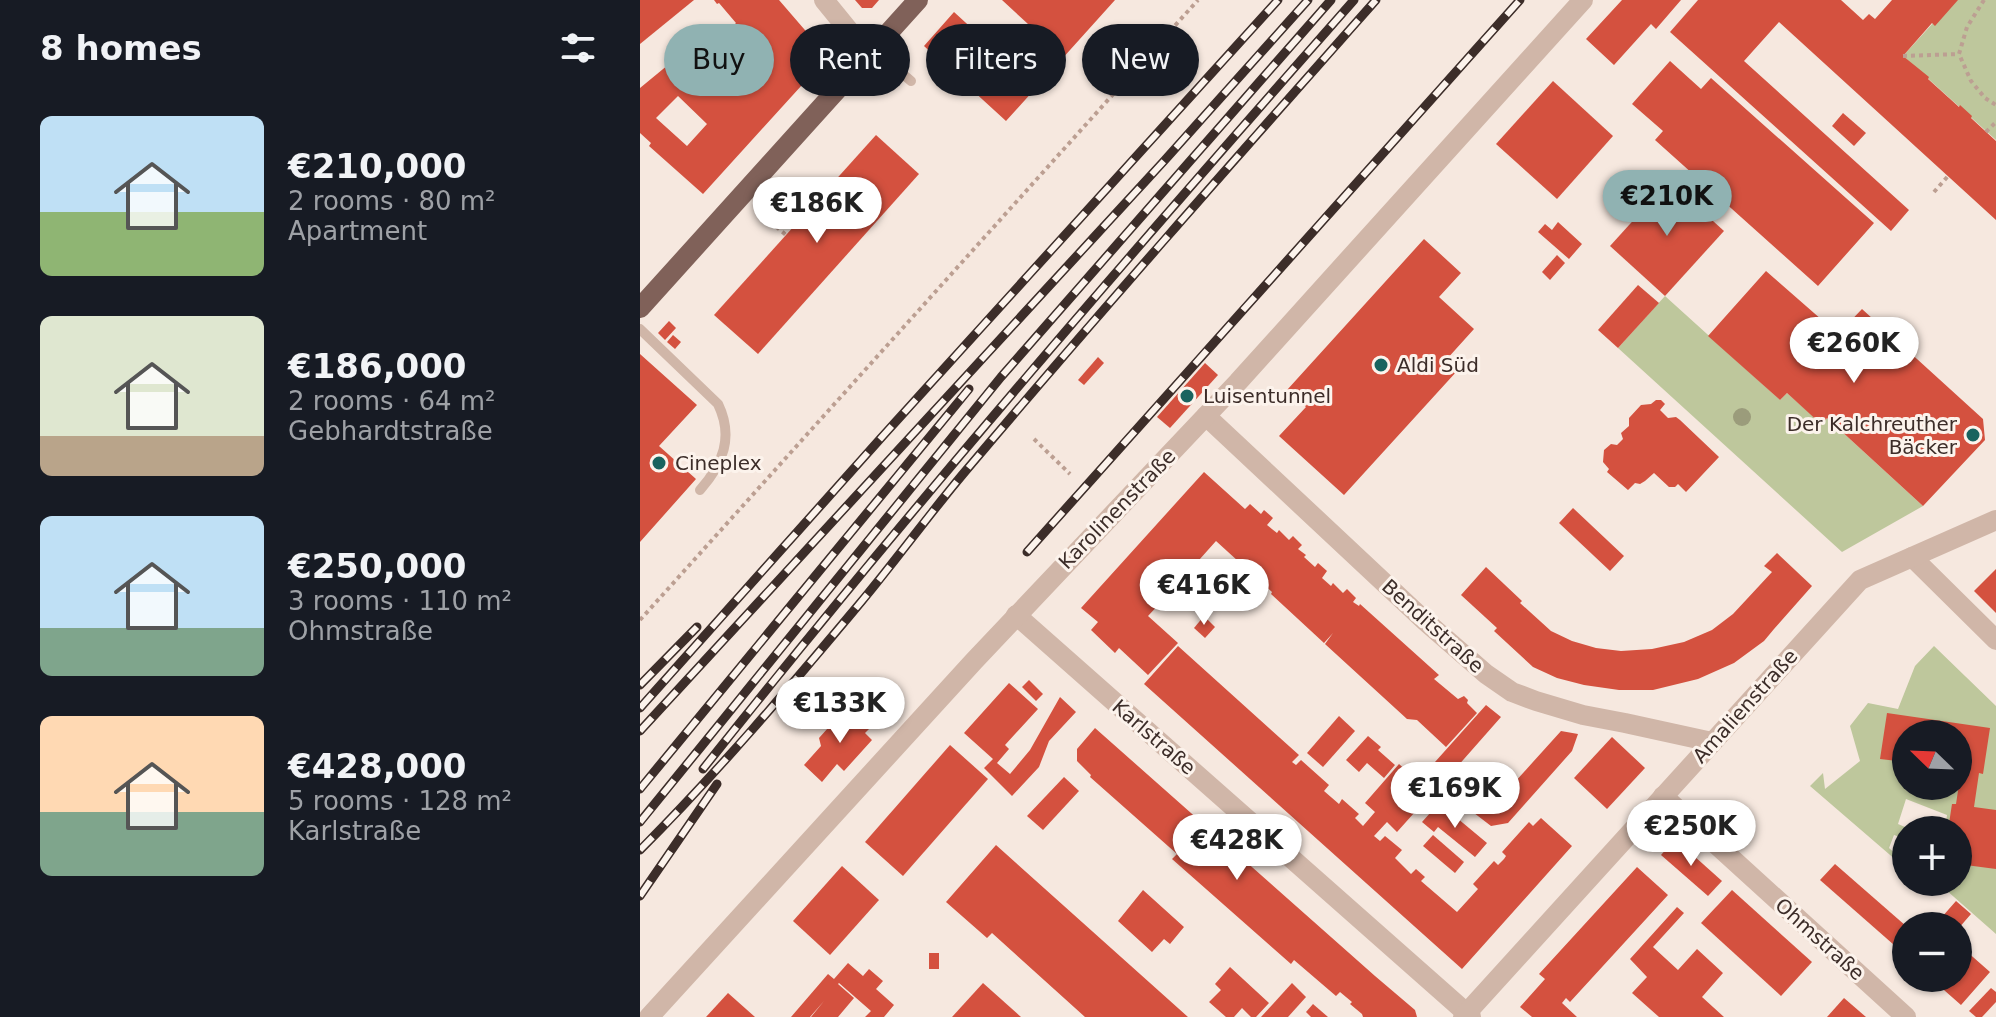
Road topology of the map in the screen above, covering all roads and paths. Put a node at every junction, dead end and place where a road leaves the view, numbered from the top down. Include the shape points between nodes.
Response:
1 (824, 0) edge
2 (918, 0) edge
3 (1198, 0) edge
4 (1583, 0) edge
5 (1982, 1) edge
6 (846, 24) edge
7 (896, 24) edge
8 (1959, 54) junction
9 (1903, 56) dead end
10 (831, 96) edge
11 (1996, 105) edge
12 (1996, 122) edge
13 (1986, 132) dead end
14 (1948, 176) dead end
15 (1934, 192) dead end
16 (758, 211) dead end
17 (786, 235) dead end
18 (640, 308) edge
19 (640, 329) edge
20 (1206, 416) junction
21 (1034, 439) dead end
22 (1070, 474) dead end
23 (700, 490) dead end
24 (1996, 520) edge
25 (1912, 557) junction
26 (1016, 615) junction
27 (640, 620) edge
28 (1996, 640) edge
29 (1712, 742) junction
30 (1663, 796) junction
31 (1467, 1016) edge
32 (649, 1017) edge
33 (1906, 1017) edge

1 - 6 street
2 - 7 main road
3 - 27 path
4 - 20 street, Karolinenstraße
5 - 8 path
8 - 9 path
8 - 11 path via 1971,81
10 - 18 main road
12 - 13 path
14 - 15 path
16 - 17 path
19 - 23 lane via 718,404 726,420 722,456
20 - 26 street, Karolinenstraße
20 - 29 street, Benditstraße via 1435,630 1512,692 1583,715
21 - 22 path
24 - 25 street, Amalienstraße
25 - 28 street
25 - 29 street, Amalienstraße via 1860,580
26 - 31 street, Karlstraße
26 - 32 street, Karolinenstraße
29 - 30 street, Amalienstraße
30 - 31 street, Amalienstraße
30 - 33 street, Ohmstraße

